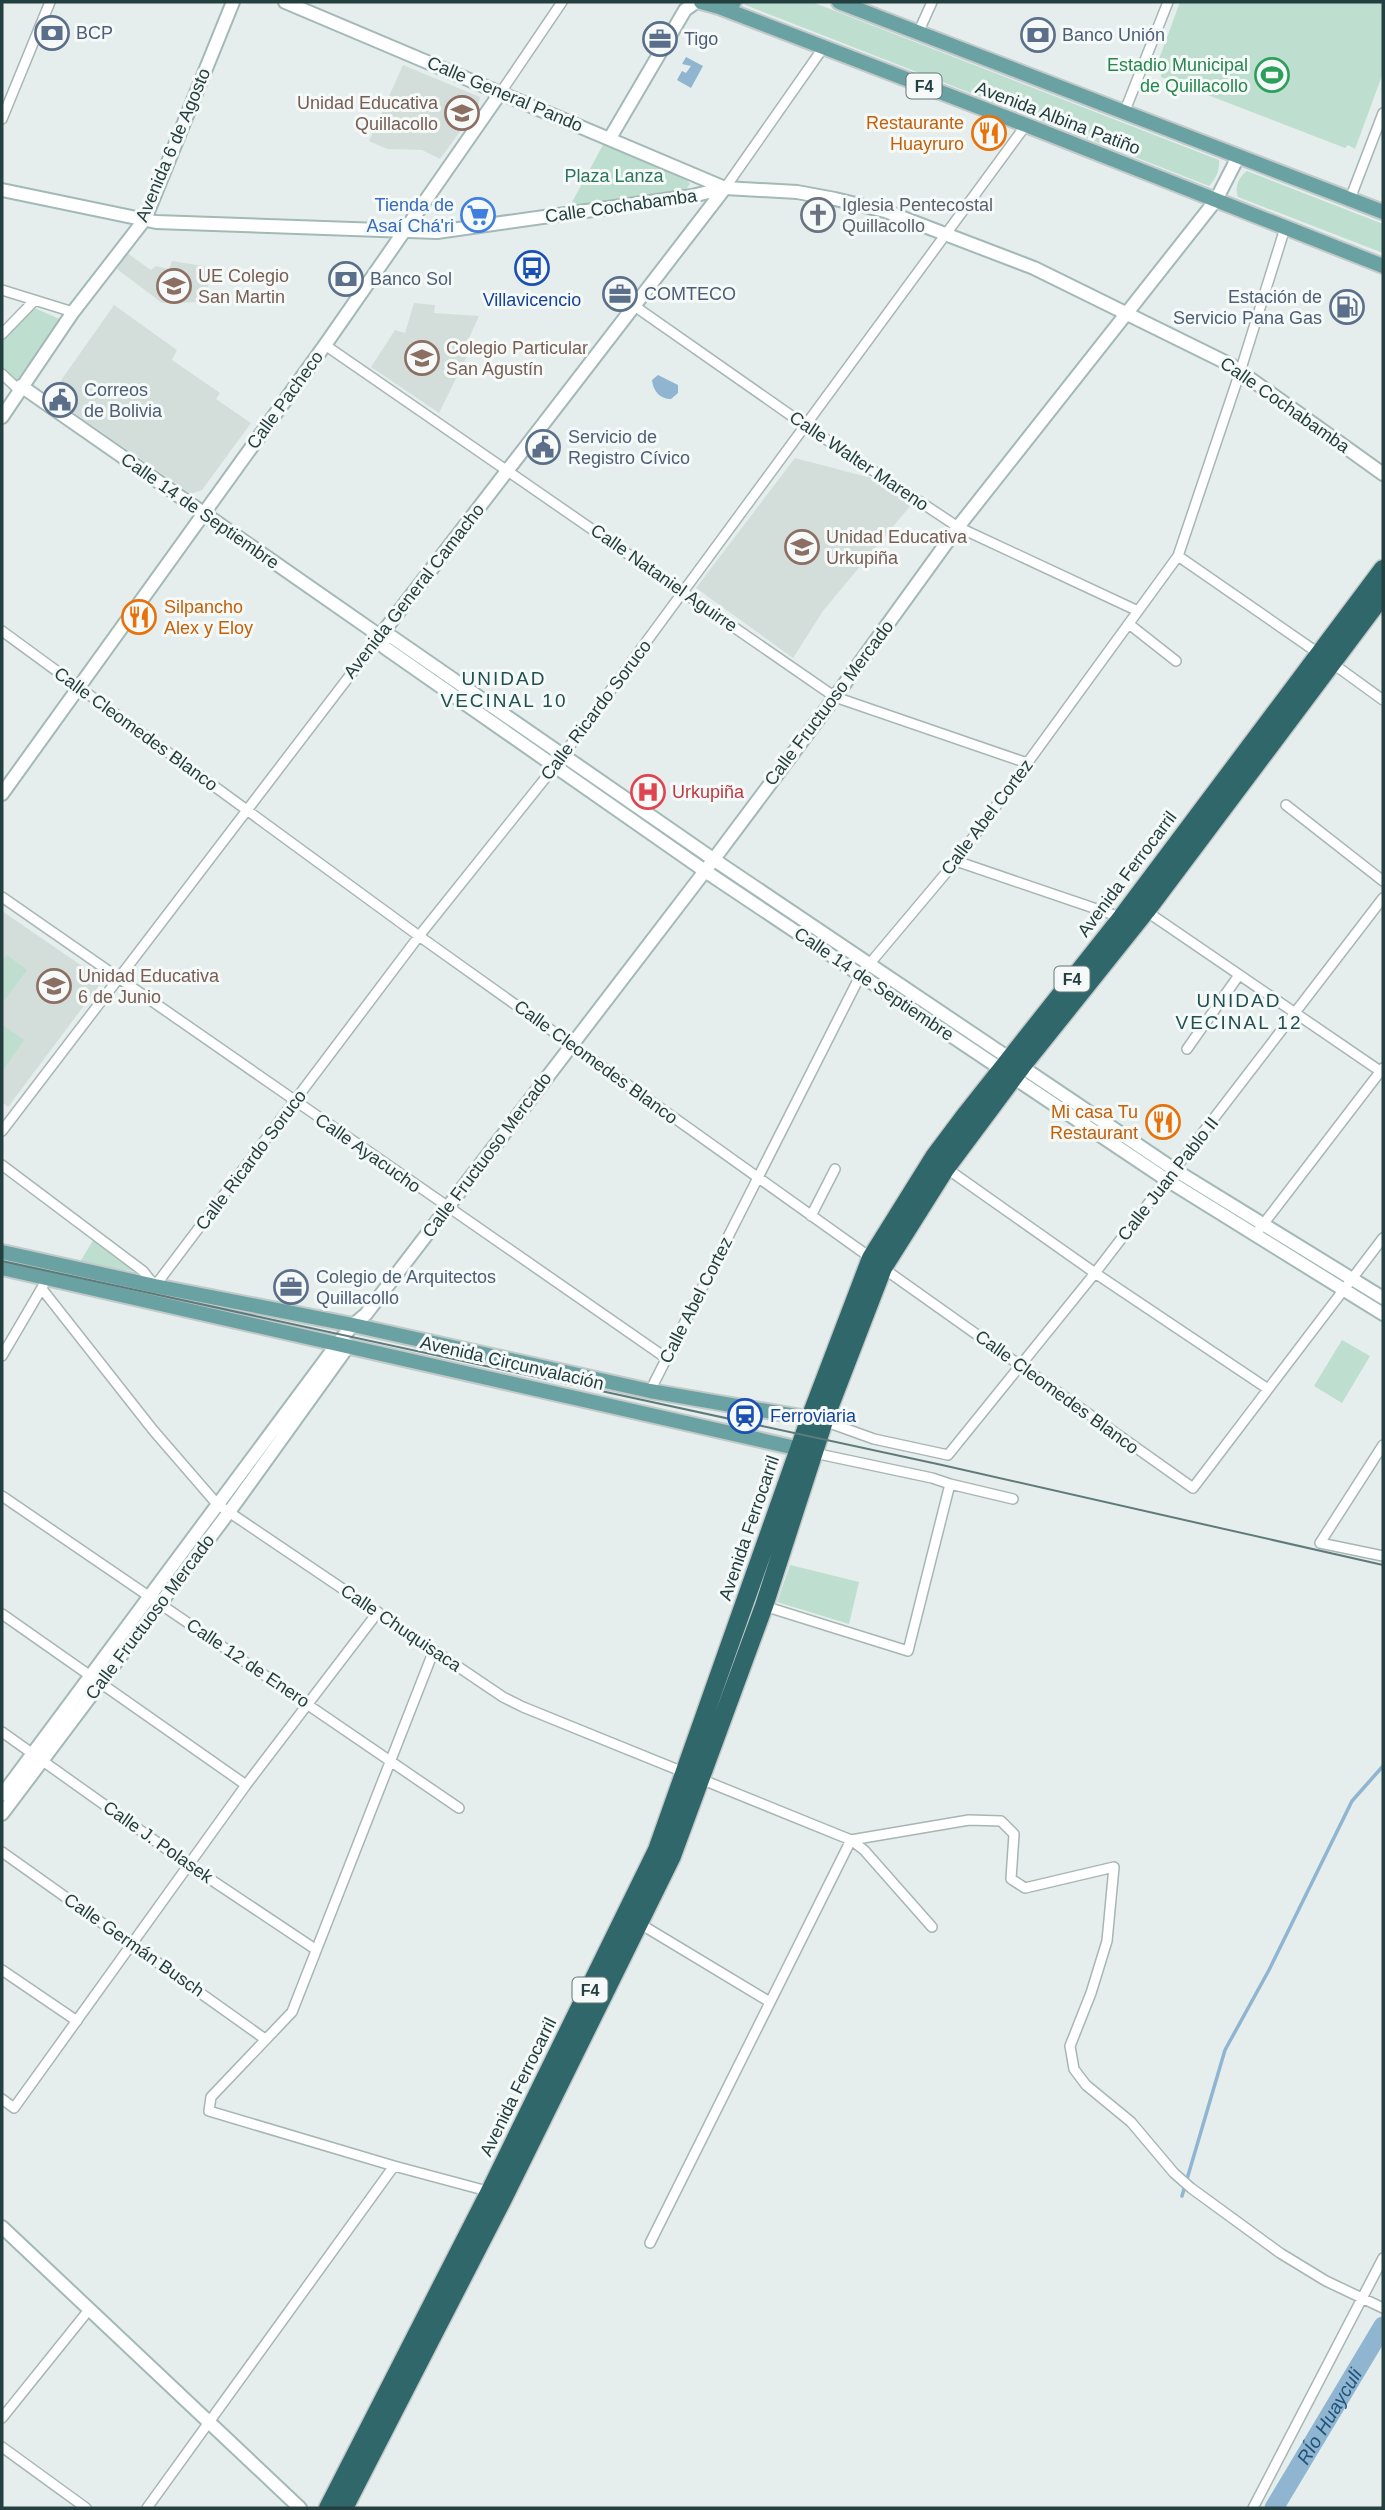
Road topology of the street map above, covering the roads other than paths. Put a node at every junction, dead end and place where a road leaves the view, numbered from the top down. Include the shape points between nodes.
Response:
1 (50, 2) edge
2 (233, 2) edge
3 (285, 2) edge
4 (562, 2) edge
5 (696, 2) edge
6 (701, 2) edge
7 (734, 2) edge
8 (839, 2) edge
9 (932, 2) edge
10 (1168, 2) edge
11 (719, 7) junction
12 (918, 33) junction
13 (823, 48) junction
14 (501, 92) junction
15 (1124, 113) junction
16 (1383, 113) edge
17 (2, 119) edge
18 (1026, 125) junction
19 (610, 138) junction
20 (1238, 157) junction
21 (725, 188) junction
22 (2, 190) edge
23 (1350, 199) junction
24 (1216, 200) junction
25 (1383, 212) edge
26 (145, 219) junction
27 (1285, 228) junction
28 (403, 229) junction
29 (948, 234) junction
30 (1383, 266) edge
31 (2, 290) edge
32 (34, 301) junction
33 (633, 304) junction
34 (73, 312) junction
35 (1126, 313) junction
36 (2, 334) edge
37 (325, 345) junction
38 (1240, 372) junction
39 (2, 374) edge
40 (20, 388) junction
41 (2, 417) edge
42 (806, 426) junction
43 (507, 470) junction
44 (1383, 474) edge
45 (204, 514) junction
46 (958, 527) junction
47 (1178, 556) junction
48 (1383, 569) edge
49 (685, 592) junction
50 (1383, 595) edge
51 (1138, 611) junction
52 (1129, 624) junction
53 (2, 631) edge
54 (380, 636) junction
55 (1326, 658) junction
56 (1176, 661) dead end
57 (80, 688) junction
58 (835, 697) junction
59 (1383, 700) edge
60 (559, 761) junction
61 (1027, 763) junction
62 (2, 794) edge
63 (1286, 805) dead end
64 (246, 809) junction
65 (713, 859) junction
66 (956, 861) junction
67 (705, 871) junction
68 (1383, 881) edge
69 (2, 897) edge
70 (1383, 898) edge
71 (1140, 906) junction
72 (1128, 921) junction
73 (419, 936) junction
74 (870, 963) junction
75 (861, 974) junction
76 (1239, 975) junction
77 (117, 978) junction
78 (1295, 1012) junction
79 (572, 1044) junction
80 (1187, 1049) dead end
81 (1012, 1068) junction
82 (1382, 1071) edge
83 (295, 1102) junction
84 (2, 1131) edge
85 (2, 1165) edge
86 (946, 1168) junction
87 (835, 1169) dead end
88 (1171, 1175) junction
89 (758, 1179) junction
90 (447, 1208) junction
91 (811, 1216) junction
92 (1259, 1230) junction
93 (1383, 1238) edge
94 (2, 1251) edge
95 (877, 1263) junction
96 (2, 1268) edge
97 (1095, 1273) junction
98 (1352, 1278) junction
99 (45, 1283) junction
100 (155, 1286) junction
101 (1344, 1289) junction
102 (1383, 1298) edge
103 (1383, 1314) edge
104 (354, 1332) junction
105 (2, 1356) edge
106 (666, 1358) junction
107 (1019, 1364) junction
108 (1268, 1389) junction
109 (650, 1391) junction
110 (817, 1419) junction
111 (1383, 1445) edge
112 (807, 1451) junction
113 (948, 1455) joint
114 (950, 1484) junction
115 (2, 1496) edge
116 (1013, 1499) dead end
117 (218, 1504) junction
118 (229, 1512) junction
119 (1383, 1556) edge
120 (155, 1600) junction
121 (764, 1606) junction
122 (378, 1612) junction
123 (2, 1614) edge
124 (434, 1650) junction
125 (95, 1679) junction
126 (308, 1704) junction
127 (2, 1732) edge
128 (38, 1757) junction
129 (391, 1761) junction
130 (693, 1775) junction
131 (246, 1785) junction
132 (2, 1795) edge
133 (459, 1808) dead end
134 (2, 1814) edge
135 (851, 1840) junction
136 (2, 1852) edge
137 (190, 1865) junction
138 (634, 1920) junction
139 (932, 1927) dead end
140 (133, 1944) junction
141 (315, 1949) junction
142 (2, 1970) edge
143 (770, 2003) junction
144 (77, 2021) junction
145 (265, 2039) junction
146 (2, 2099) edge
147 (394, 2166) junction
148 (497, 2194) junction
149 (2, 2227) edge
150 (650, 2243) dead end
151 (1383, 2258) edge
152 (1363, 2298) junction
153 (1383, 2308) edge
154 (88, 2311) junction
155 (2, 2418) edge
156 (210, 2424) junction
157 (2, 2447) edge
158 (86, 2508) edge
159 (148, 2508) edge
160 (300, 2508) edge
161 (328, 2508) edge
162 (344, 2508) edge
163 (1254, 2508) edge

1 - 17 street
2 - 26 main road, Avenida 6 de Agosto
3 - 14 main road, Calle General Pando
4 - 14 street, Calle Pacheco
5 - 19 main road via 685,10
6 - 11 main road, F4
7 - 11 main road
8 - 12 main road, Avenida Albina Patiño
9 - 12 street
10 - 15 street
11 - 13 main road, Avenida Albina Patiño / F4
12 - 15 main road, Avenida Albina Patiño
13 - 18 main road, Avenida Albina Patiño / F4
13 - 21 street, Avenida General Camacho
14 - 19 main road, Calle General Pando
14 - 28 main road, Calle Pacheco
15 - 20 main road, Avenida Albina Patiño
16 - 23 street
18 - 24 main road, Avenida Albina Patiño / F4
18 - 29 street, Calle Ricardo Soruco
19 - 21 main road, Calle General Pando
20 - 23 main road, Avenida Albina Patiño
20 - 24 main road, Calle Fructuoso Mercado
21 - 28 main road, Calle Cochabamba via 692,197 437,232
21 - 29 main road, Calle Cochabamba via 835,199
21 - 33 main road, Avenida General Camacho
22 - 26 main road, Calle Cochabamba
23 - 25 main road, Avenida Albina Patiño
24 - 27 main road, Avenida Albina Patiño / F4
24 - 35 main road, Calle Fructuoso Mercado
26 - 28 main road, Calle Cochabamba
26 - 34 main road, Avenida 6 de Agosto
27 - 30 main road, Avenida Albina Patiño / F4
27 - 38 street, Calle Abel Cortez
28 - 37 main road, Calle Pacheco
29 - 35 main road, Calle Cochabamba via 1034,268
29 - 42 street, Calle Ricardo Soruco
31 - 32 street
32 - 34 street
32 - 36 street
33 - 42 street, Calle Walter Mareno
33 - 43 main road, Avenida General Camacho
34 - 40 main road, Avenida 6 de Agosto
35 - 38 main road, Calle Cochabamba
35 - 46 main road, Calle Fructuoso Mercado
37 - 43 street, Calle Nataniel Aguirre
37 - 45 main road, Calle Pacheco
38 - 44 main road, Calle Cochabamba
38 - 47 street, Calle Abel Cortez
39 - 40 street
40 - 41 main road, Avenida 6 de Agosto
40 - 45 main road, Calle 14 de Septiembre
42 - 46 street, Calle Walter Mareno
42 - 49 street, Calle Ricardo Soruco
43 - 49 street, Calle Nataniel Aguirre
43 - 54 main road, Avenida General Camacho
45 - 54 main road, Calle 14 de Septiembre
45 - 57 main road, Calle Pacheco
46 - 51 street, Calle Walter Mareno
46 - 58 main road, Calle Fructuoso Mercado
47 - 51 street, Calle Abel Cortez
47 - 55 street
48 - 55 highway, Avenida Ferrocarril / F4
49 - 58 street, Calle Nataniel Aguirre
49 - 60 street, Calle Ricardo Soruco
50 - 55 highway, Avenida Ferrocarril / F4
51 - 52 street, Calle Abel Cortez
52 - 56 street
52 - 61 street, Calle Abel Cortez
53 - 57 street, Calle Cleomedes Blanco
54 - 60 main road, Calle 14 de Septiembre via 392,637
54 - 64 street, Avenida General Camacho
55 - 59 street
55 - 71 highway, Avenida Ferrocarril / F4
57 - 62 main road, Calle Pacheco
57 - 64 street, Calle Cleomedes Blanco
58 - 61 street, Calle Nataniel Aguirre
58 - 65 main road, Calle Fructuoso Mercado
60 - 65 main road, Calle 14 de Septiembre
60 - 67 main road, Calle 14 de Septiembre
60 - 73 street, Calle Ricardo Soruco
61 - 66 street, Calle Abel Cortez
63 - 68 street
64 - 73 street, Calle Cleomedes Blanco
64 - 77 street, Avenida General Camacho
65 - 67 main road, Calle Fructuoso Mercado
65 - 74 main road, Calle 14 de Septiembre
66 - 72 street
66 - 74 street, Calle Abel Cortez
67 - 75 main road, Calle 14 de Septiembre
67 - 79 main road, Calle Fructuoso Mercado
69 - 77 street, Calle Ayacucho
70 - 78 street, Calle Juan Pablo II
71 - 72 highway, Avenida Ferrocarril / F4
71 - 76 street
72 - 81 highway, Avenida Ferrocarril / F4
73 - 79 street, Calle Cleomedes Blanco
73 - 83 street, Calle Ricardo Soruco
74 - 75 street, Calle Abel Cortez
74 - 81 main road, Calle 14 de Septiembre
75 - 81 main road, Calle 14 de Septiembre
75 - 89 street, Calle Abel Cortez
76 - 78 street
76 - 80 street
77 - 83 street, Calle Ayacucho
77 - 84 street, Avenida General Camacho
78 - 82 street
78 - 88 street, Calle Juan Pablo II
79 - 89 street, Calle Cleomedes Blanco
79 - 90 main road, Calle Fructuoso Mercado
81 - 86 highway, Avenida Ferrocarril / F4
81 - 88 main road, Calle 14 de Septiembre
81 - 95 highway, Avenida Ferrocarril / F4 via 934,1157
82 - 92 street
83 - 90 street, Calle Ayacucho
83 - 100 street, Calle Ricardo Soruco
85 - 100 street via 143,1271
86 - 95 highway, Avenida Ferrocarril / F4
86 - 97 street
87 - 91 street
88 - 92 main road, Calle 14 de Septiembre
88 - 97 street, Calle Juan Pablo II
89 - 91 street, Calle Cleomedes Blanco
89 - 106 street, Calle Abel Cortez
90 - 104 main road, Calle Fructuoso Mercado
90 - 106 street, Calle Ayacucho
91 - 95 street, Calle Cleomedes Blanco
92 - 98 main road, Calle 14 de Septiembre
92 - 101 main road, Calle 14 de Septiembre
93 - 98 street
94 - 100 main road, Avenida Circunvalación
95 - 107 street, Calle Cleomedes Blanco
95 - 110 highway, Avenida Ferrocarril / F4
96 - 99 main road, Avenida Circunvalación
97 - 107 street, Calle Juan Pablo II
97 - 108 street
98 - 101 street
98 - 102 main road, Calle 14 de Septiembre
99 - 104 main road, Avenida Circunvalación
99 - 105 street
99 - 117 street, Calle Chuquisaca via 153,1430
100 - 104 main road, Avenida Circunvalación
101 - 103 main road, Calle 14 de Septiembre
101 - 108 street
104 - 109 main road, Avenida Circunvalación
104 - 112 main road, Avenida Circunvalación
104 - 117 main road, Calle Fructuoso Mercado
104 - 118 main road, Calle Fructuoso Mercado
106 - 109 street, Calle Abel Cortez
107 - 108 street, Calle Cleomedes Blanco via 1193,1488
107 - 113 street, Calle Juan Pablo II
109 - 110 main road, Avenida Circunvalación
110 - 112 highway, Avenida Ferrocarril / F4
110 - 113 street, Avenida Circunvalación via 874,1439
111 - 119 street via 1321,1543
112 - 114 street, Avenida Circunvalación
112 - 121 highway, Avenida Ferrocarril / F4
112 - 130 highway, Avenida Ferrocarril / F4
114 - 116 street, Avenida Circunvalación
114 - 121 street via 908,1651
115 - 120 street, Calle 12 de Enero
117 - 118 street, Calle Chuquisaca
117 - 120 main road, Calle Fructuoso Mercado
118 - 120 main road, Calle Fructuoso Mercado
118 - 122 street, Calle Chuquisaca
120 - 125 main road, Calle Fructuoso Mercado
120 - 126 street, Calle 12 de Enero
121 - 130 highway, Avenida Ferrocarril / F4
122 - 124 street, Calle Chuquisaca
122 - 126 street
123 - 125 street
124 - 129 street
124 - 130 street, Calle Chuquisaca via 523,1707
125 - 128 main road, Calle Fructuoso Mercado
125 - 131 street
126 - 129 street, Calle 12 de Enero
126 - 131 street
127 - 128 street, Calle J. Polasek
128 - 132 main road, Calle Fructuoso Mercado
128 - 134 main road, Calle Fructuoso Mercado
128 - 137 street, Calle J. Polasek
129 - 133 street, Calle 12 de Enero
129 - 141 street
130 - 135 street, Calle Chuquisaca
130 - 138 highway, Avenida Ferrocarril / F4 via 672,1856
131 - 137 street
135 - 139 street
135 - 143 street
135 - 152 street via 969,1820 1001,1821 1014,1834 1011,1879 1025,1888 1114,1867 1107,1941 1070,2046 1074,2068 1191,2188 1280,2253
136 - 140 street, Calle Germán Busch
137 - 140 street
137 - 141 street, Calle J. Polasek
138 - 143 street
138 - 148 highway, Avenida Ferrocarril / F4
140 - 144 street
140 - 145 street, Calle Germán Busch
141 - 145 street via 292,2012
142 - 144 street
143 - 150 street
144 - 146 street via 14,2108
145 - 147 street via 211,2097 209,2111
147 - 148 street
147 - 156 street
148 - 161 highway, Avenida Ferrocarril / F4
148 - 162 highway, Avenida Ferrocarril / F4
149 - 154 main road
151 - 152 street
152 - 153 street
152 - 163 street
154 - 155 street
154 - 156 main road
156 - 159 street
156 - 160 main road
157 - 158 street

